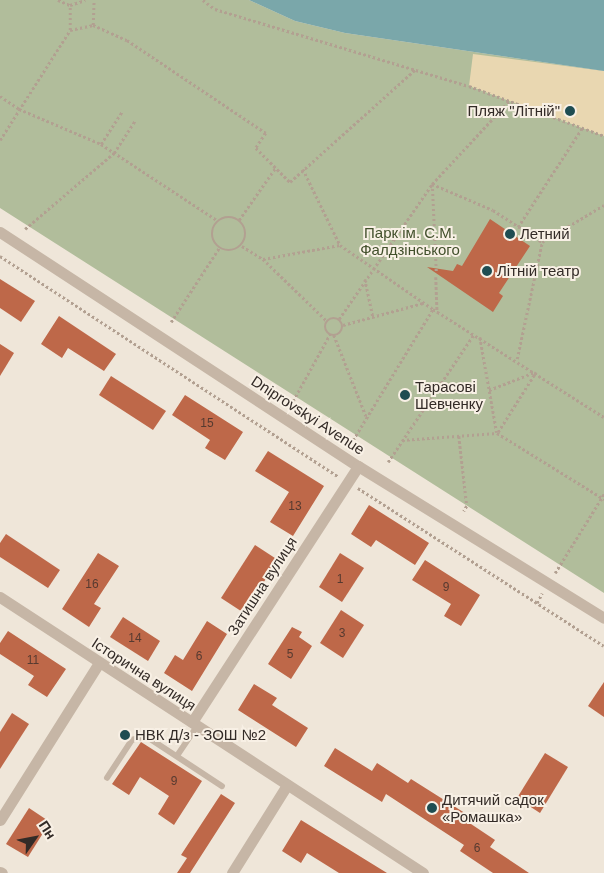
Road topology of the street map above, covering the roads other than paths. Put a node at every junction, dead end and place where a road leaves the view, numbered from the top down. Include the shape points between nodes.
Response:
1 (0, 232) edge
2 (358, 466) junction
3 (0, 597) edge
4 (604, 618) edge
5 (99, 663) junction
6 (194, 724) junction
7 (177, 756) junction
8 (107, 778) dead end
9 (287, 785) junction
10 (222, 786) dead end
11 (0, 820) edge
12 (232, 873) edge
13 (423, 873) edge

1 - 2 street, Dniprovskyi Avenue
2 - 4 street, Dniprovskyi Avenue
2 - 6 street, Затишна вулиця
3 - 5 street, Історична вулиця
5 - 6 street, Історична вулиця
5 - 11 street
6 - 7 lane
6 - 9 street, Історична вулиця
7 - 8 lane via 141,735 132,740
7 - 10 lane
9 - 12 street
9 - 13 street, Історична вулиця

